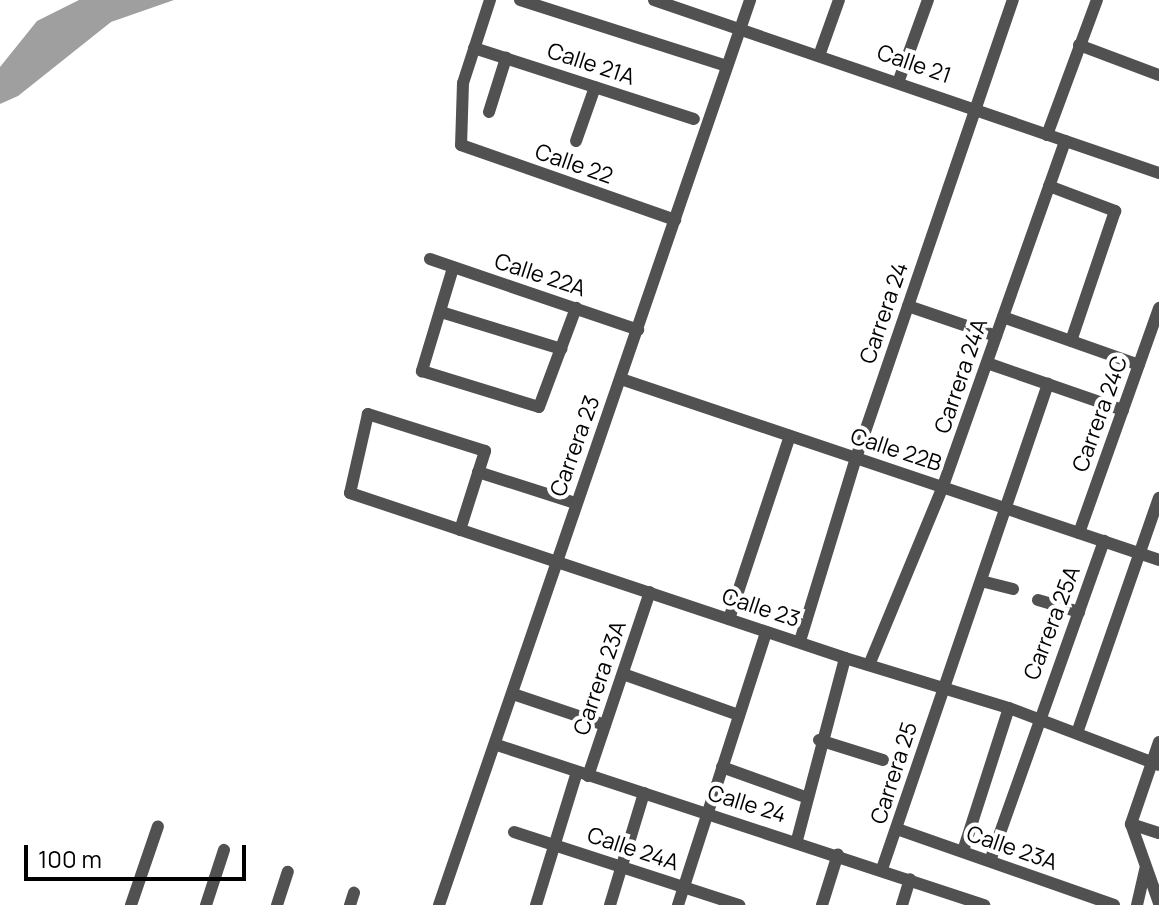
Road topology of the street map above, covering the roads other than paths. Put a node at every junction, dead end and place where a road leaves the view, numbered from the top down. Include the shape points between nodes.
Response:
1 (490, 0) edge
2 (520, 0) edge
3 (654, 0) edge
4 (750, 0) edge
5 (839, 0) edge
6 (928, 0) edge
7 (1013, 0) edge
8 (1097, 0) edge
9 (740, 26) junction
10 (1079, 45) junction
11 (474, 48) junction
12 (820, 53) junction
13 (506, 58) junction
14 (727, 66) junction
15 (1159, 75) edge
16 (899, 80) junction
17 (595, 87) junction
18 (976, 106) junction
19 (489, 112) dead end
20 (694, 119) dead end
21 (1047, 135) junction
22 (576, 141) dead end
23 (1065, 141) junction
24 (1159, 158) edge
25 (1157, 172) edge
26 (1049, 186) junction
27 (675, 220) junction
28 (430, 259) dead end
29 (453, 268) junction
30 (908, 306) junction
31 (576, 308) junction
32 (1159, 308) edge
33 (441, 312) junction
34 (1003, 317) junction
35 (638, 330) junction
36 (996, 336) junction
37 (1071, 341) junction
38 (561, 349) junction
39 (987, 363) junction
40 (1139, 365) junction
41 (621, 379) junction
42 (1048, 384) junction
43 (1123, 410) junction
44 (790, 436) junction
45 (856, 458) junction
46 (478, 472) junction
47 (943, 486) junction
48 (1159, 498) edge
49 (575, 503) junction
50 (1005, 508) junction
51 (460, 530) junction
52 (1079, 533) junction
53 (1104, 541) junction
54 (1140, 553) junction
55 (1159, 560) edge
56 (555, 561) junction
57 (981, 581) junction
58 (1013, 589) dead end
59 (650, 592) junction
60 (1038, 600) dead end
61 (1079, 612) junction
62 (729, 619) junction
63 (766, 632) junction
64 (800, 641) junction
65 (845, 658) junction
66 (869, 665) junction
67 (623, 674) junction
68 (942, 688) junction
69 (513, 694) junction
70 (1009, 708) junction
71 (739, 715) junction
72 (1037, 719) junction
73 (605, 725) junction
74 (1077, 733) junction
75 (819, 740) junction
76 (1159, 742) edge
77 (497, 745) junction
78 (883, 760) dead end
79 (1156, 764) edge
80 (722, 767) junction
81 (582, 774) junction
82 (644, 793) junction
83 (805, 797) junction
84 (708, 812) junction
85 (1131, 824) junction
86 (158, 826) dead end
87 (897, 829) junction
88 (514, 832) dead end
89 (1159, 833) edge
90 (797, 840) junction
91 (556, 845) junction
92 (224, 850) dead end
93 (963, 851) junction
94 (838, 854) junction
95 (990, 861) junction
96 (622, 866) junction
97 (1145, 866) junction
98 (882, 869) junction
99 (288, 872) dead end
100 (910, 879) junction
101 (684, 886) junction
102 (439, 903) edge
103 (1159, 903) edge
104 (980, 904) edge
105 (131, 905) edge
106 (206, 905) edge
107 (277, 905) edge
108 (454, 905) edge
109 (536, 905) edge
110 (610, 905) edge
111 (678, 905) edge
112 (739, 905) edge
113 (822, 905) edge
114 (902, 905) edge
115 (1114, 905) edge
116 (1137, 905) edge

1 - 11 street
2 - 14 street
3 - 9 street, Calle 21
4 - 9 street, Carrera 23
5 - 12 street
6 - 16 street
7 - 18 street, Carrera 24
8 - 10 street
9 - 12 street, Calle 21
9 - 14 street, Carrera 23
10 - 15 street
10 - 21 street
11 - 13 street, Calle 21A
11 - 27 street, Calle 22 via 463,83 461,145
12 - 16 street, Calle 21
13 - 17 street, Calle 21A
13 - 19 street
14 - 27 street, Carrera 23
16 - 18 street, Calle 21
17 - 20 street, Calle 21A
17 - 22 street
18 - 21 street, Calle 21
18 - 30 street, Carrera 24
21 - 23 street, Calle 21
23 - 25 street, Calle 21
23 - 26 street, Carrera 24A
24 - 25 street
26 - 34 street, Carrera 24A
26 - 37 street via 1115,211
27 - 35 street, Carrera 23
28 - 29 street, Calle 22A
29 - 31 street, Calle 22A
29 - 33 street
30 - 36 street
30 - 45 street, Carrera 24
31 - 35 street, Calle 22A
31 - 38 street
32 - 40 street, Carrera 24C
33 - 38 street
33 - 38 street via 422,371 539,407
34 - 36 street, Carrera 24A
34 - 37 street
35 - 41 street, Carrera 23
36 - 39 street, Carrera 24A
37 - 40 street
39 - 42 street
39 - 47 street, Carrera 24A
40 - 43 street, Carrera 24C
41 - 44 street, Calle 22B
41 - 49 street, Carrera 23
42 - 43 street
42 - 50 street
43 - 52 street, Carrera 24C
44 - 45 street, Calle 22B
44 - 62 street
45 - 47 street, Calle 22B
45 - 64 street, Carrera 24
46 - 49 street
46 - 51 street
46 - 51 street, Calle 23 via 485,451 368,414 350,493
47 - 50 street, Calle 22B
47 - 66 street, Carrera 24A
48 - 54 street
49 - 56 street, Carrera 23
50 - 52 street, Calle 22B
50 - 57 street
51 - 56 street, Calle 23
52 - 53 street, Calle 22B
53 - 54 street, Calle 22B
53 - 61 street, Carrera 25A
54 - 55 street, Calle 22B
54 - 74 street
56 - 59 street, Calle 23
56 - 69 street, Carrera 23
57 - 58 street
57 - 68 street
59 - 62 street, Calle 23
59 - 67 street, Carrera 23A
60 - 61 street
61 - 72 street, Carrera 25A
62 - 63 street, Calle 23
63 - 64 street, Calle 23
63 - 71 street
64 - 65 street, Calle 23
65 - 66 street, Calle 23
65 - 75 street
66 - 68 street, Calle 23
67 - 71 street
67 - 73 street, Carrera 23A
68 - 70 street, Calle 23
68 - 87 street, Carrera 25
69 - 73 street
69 - 77 street, Carrera 23
70 - 72 street, Calle 23
70 - 93 street
71 - 80 street
72 - 74 street, Calle 23
72 - 95 street, Carrera 25A
73 - 81 street, Carrera 23A
74 - 79 street, Calle 23
75 - 78 street
75 - 83 street
76 - 79 street
77 - 81 street, Calle 24
77 - 102 street, Carrera 23
79 - 85 street
80 - 83 street
80 - 84 street
81 - 82 street, Calle 24
81 - 91 street, Carrera 23A
82 - 84 street, Calle 24
82 - 96 street
83 - 90 street
84 - 90 street, Calle 24
84 - 101 street
85 - 89 street
85 - 97 street
86 - 105 street
87 - 93 street, Calle 23A
87 - 98 street, Carrera 25
88 - 91 street, Calle 24A
90 - 94 street, Calle 24
91 - 96 street, Calle 24A
91 - 109 street, Carrera 23A
92 - 106 street
93 - 95 street, Calle 23A
94 - 98 street, Calle 24
94 - 113 street
95 - 115 street, Calle 23A
96 - 101 street, Calle 24A
96 - 110 street
97 - 103 street
97 - 116 street
98 - 100 street, Calle 24
99 - 107 street
100 - 104 street, Calle 24
100 - 114 street
101 - 111 street
101 - 112 street, Calle 24A
102 - 108 street

